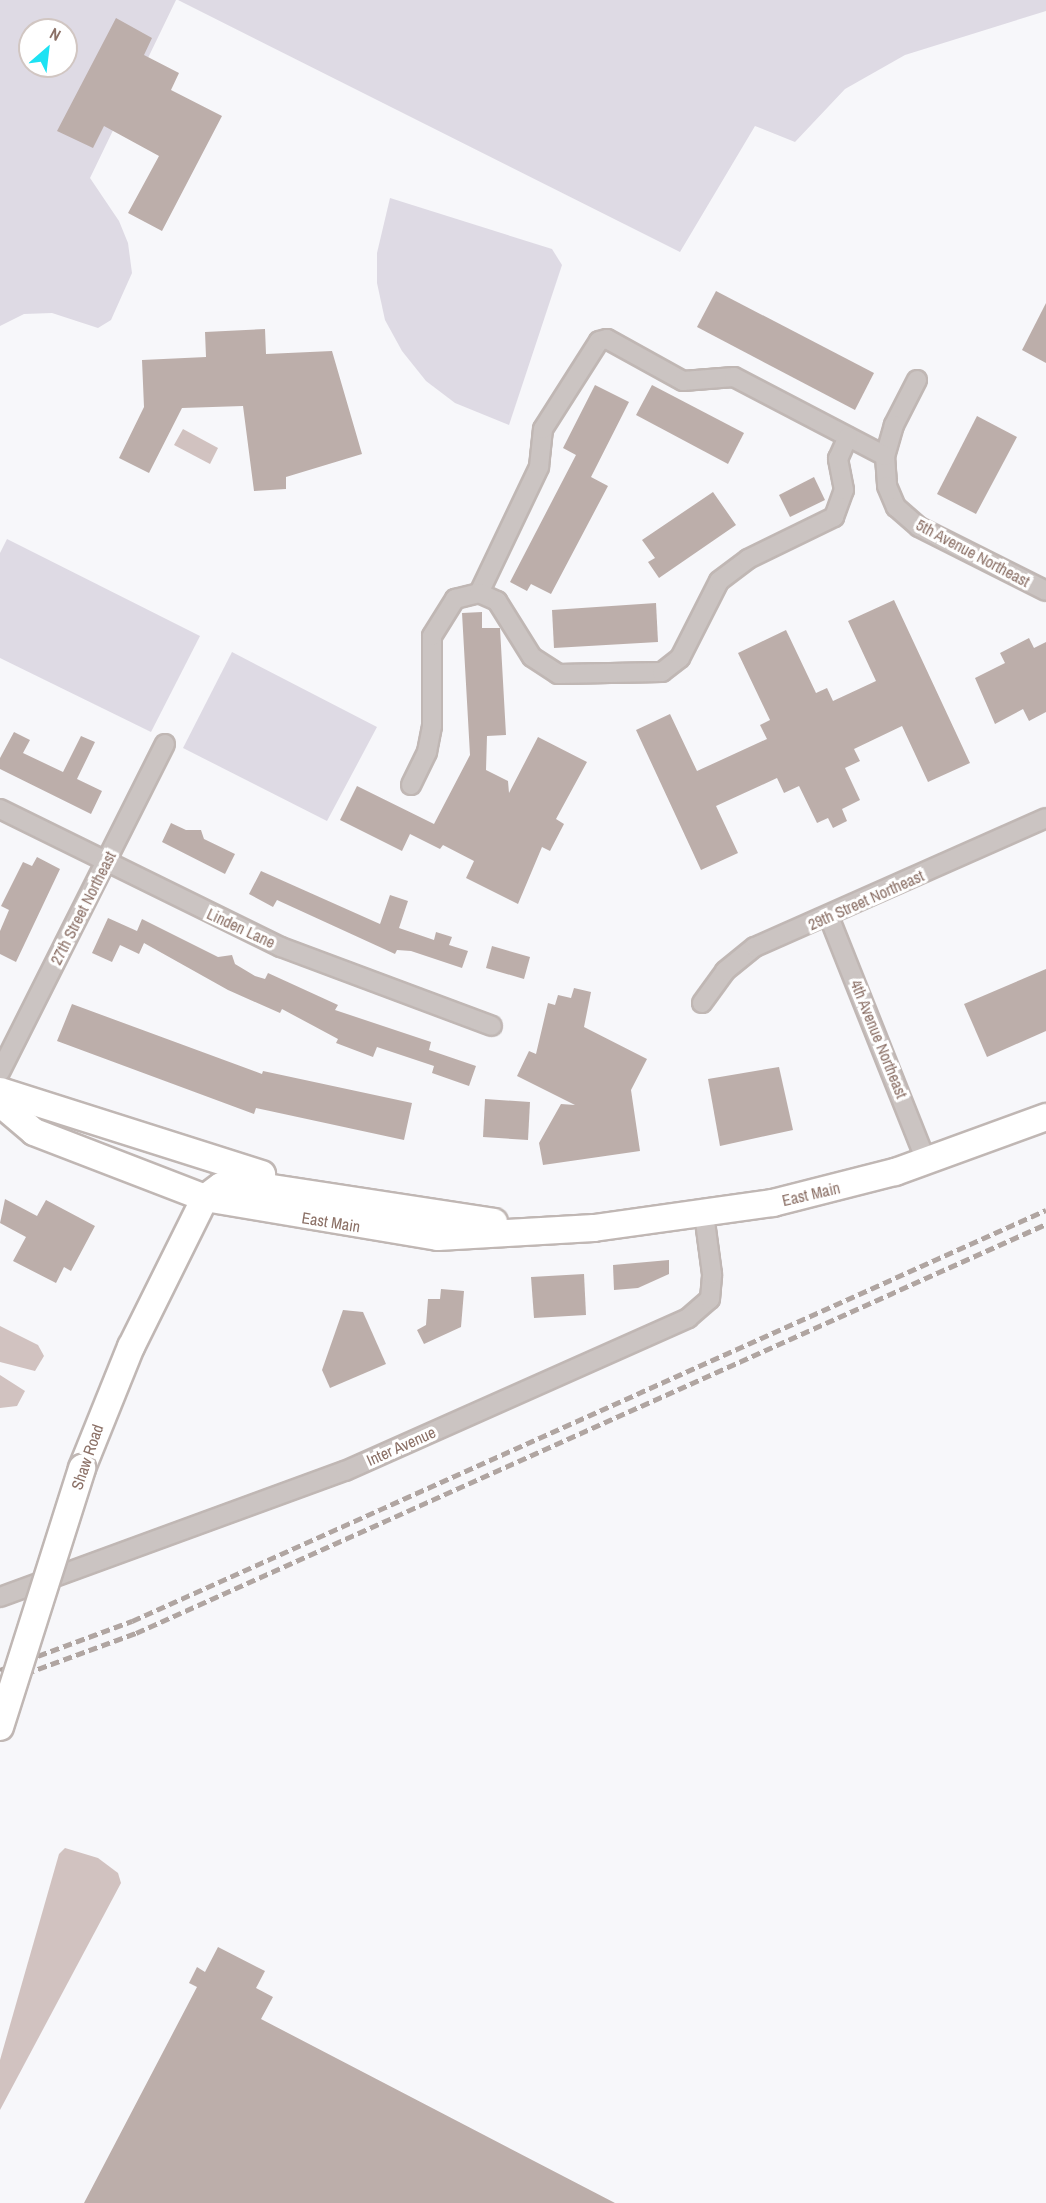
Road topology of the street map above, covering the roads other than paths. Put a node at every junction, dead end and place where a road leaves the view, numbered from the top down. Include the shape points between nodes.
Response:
1 (917, 380) dead end
2 (848, 437) junction
3 (885, 456) junction
4 (1046, 591) edge
5 (479, 593) junction
6 (165, 744) dead end
7 (411, 785) dead end
8 (0, 809) edge
9 (1046, 818) edge
10 (105, 863) junction
11 (829, 917) junction
12 (702, 1003) dead end
13 (492, 1026) dead end
14 (0, 1072) edge
15 (0, 1091) edge
16 (0, 1103) edge
17 (71, 1114) junction
18 (1046, 1117) edge
19 (926, 1161) junction
20 (205, 1198) junction
21 (395, 1209) junction
22 (704, 1214) junction
23 (567, 1230) junction
24 (0, 1597) edge
25 (0, 1727) edge

1 - 3 street, 5th Avenue Northeast via 894,425
2 - 3 street
2 - 5 street via 838,459 844,490 834,517 748,559 719,581 680,658 662,672 575,677 548,671 532,657 508,613
2 - 5 street via 734,377 683,381 607,339 599,341 543,429 539,467
3 - 4 street, 5th Avenue Northeast via 887,486 903,514
5 - 7 street via 455,599 434,629 432,726 427,752
6 - 10 street, 27th Street Northeast
8 - 10 street, Linden Lane
9 - 11 street, 29th Street Northeast
10 - 13 street, Linden Lane via 281,947
10 - 14 street, 27th Street Northeast
11 - 12 street, 29th Street Northeast via 745,953
11 - 19 street, 4th Avenue Northeast
15 - 17 main road, East Main
16 - 20 main road, East Main via 34,1132
17 - 20 main road, East Main via 181,1170
17 - 21 main road, East Main via 173,1149
18 - 19 main road, East Main
19 - 22 main road, East Main via 826,1192
20 - 21 main road, East Main via 233,1182
20 - 23 main road, East Main via 407,1234
20 - 25 main road, Shaw Road, bridge via 110,1394 82,1468
21 - 23 main road, East Main
22 - 23 main road, East Main
22 - 24 street, Inter Avenue via 712,1274 710,1299 688,1318 345,1471

